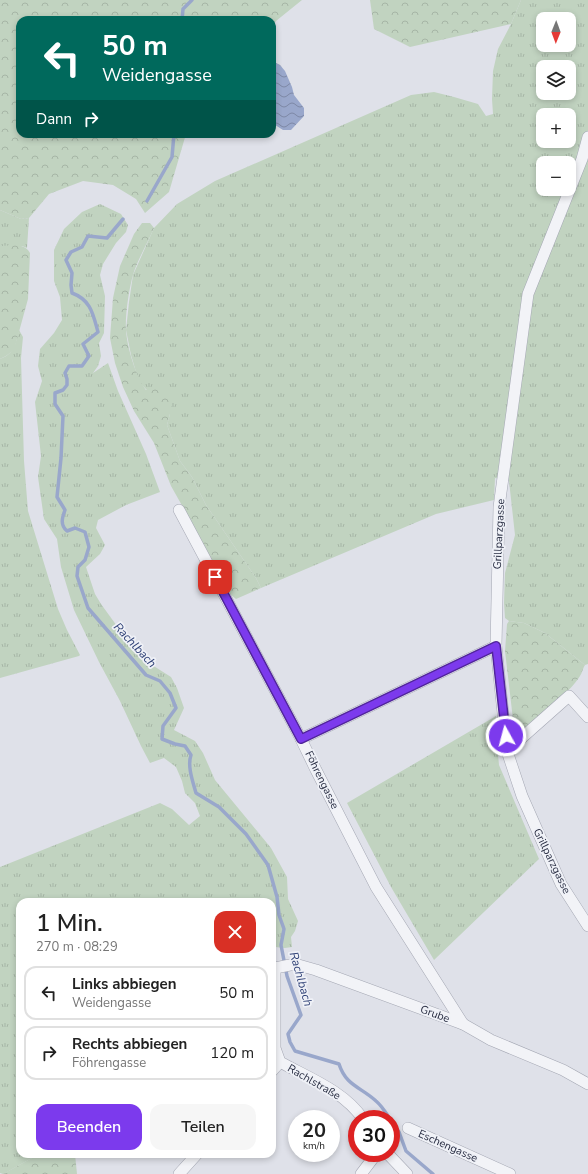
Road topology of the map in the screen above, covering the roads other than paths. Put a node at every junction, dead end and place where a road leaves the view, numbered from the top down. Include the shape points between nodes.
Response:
1 (588, 137) edge
2 (179, 510) dead end
3 (496, 646) junction
4 (588, 717) edge
5 (301, 739) junction
6 (507, 751) junction
7 (588, 926) edge
8 (276, 968) edge
9 (463, 1024) junction
10 (276, 1051) edge
11 (280, 1062) junction
12 (276, 1066) edge
13 (588, 1084) edge
14 (356, 1110) edge
15 (408, 1128) dead end
16 (194, 1158) edge
17 (370, 1162) edge
18 (396, 1162) edge
19 (180, 1174) edge
20 (361, 1174) edge
21 (407, 1174) edge
22 (510, 1174) edge

1 - 3 street, Grillparzgasse via 582,159 528,294 499,507
2 - 5 street, Föhrengasse
3 - 5 street
3 - 6 street, Grillparzgasse
4 - 6 street via 569,696
5 - 9 street, Föhrengasse via 376,886
6 - 7 street, Grillparzgasse via 522,796 561,884
8 - 9 street, Grube via 295,964 316,970
9 - 13 street, Grube via 491,1040 563,1070
10 - 11 street, Rachlstraße
11 - 12 street
11 - 14 street, Rachlstraße via 323,1084
15 - 22 street, Eschengasse
16 - 19 street
17 - 20 street
18 - 21 street

